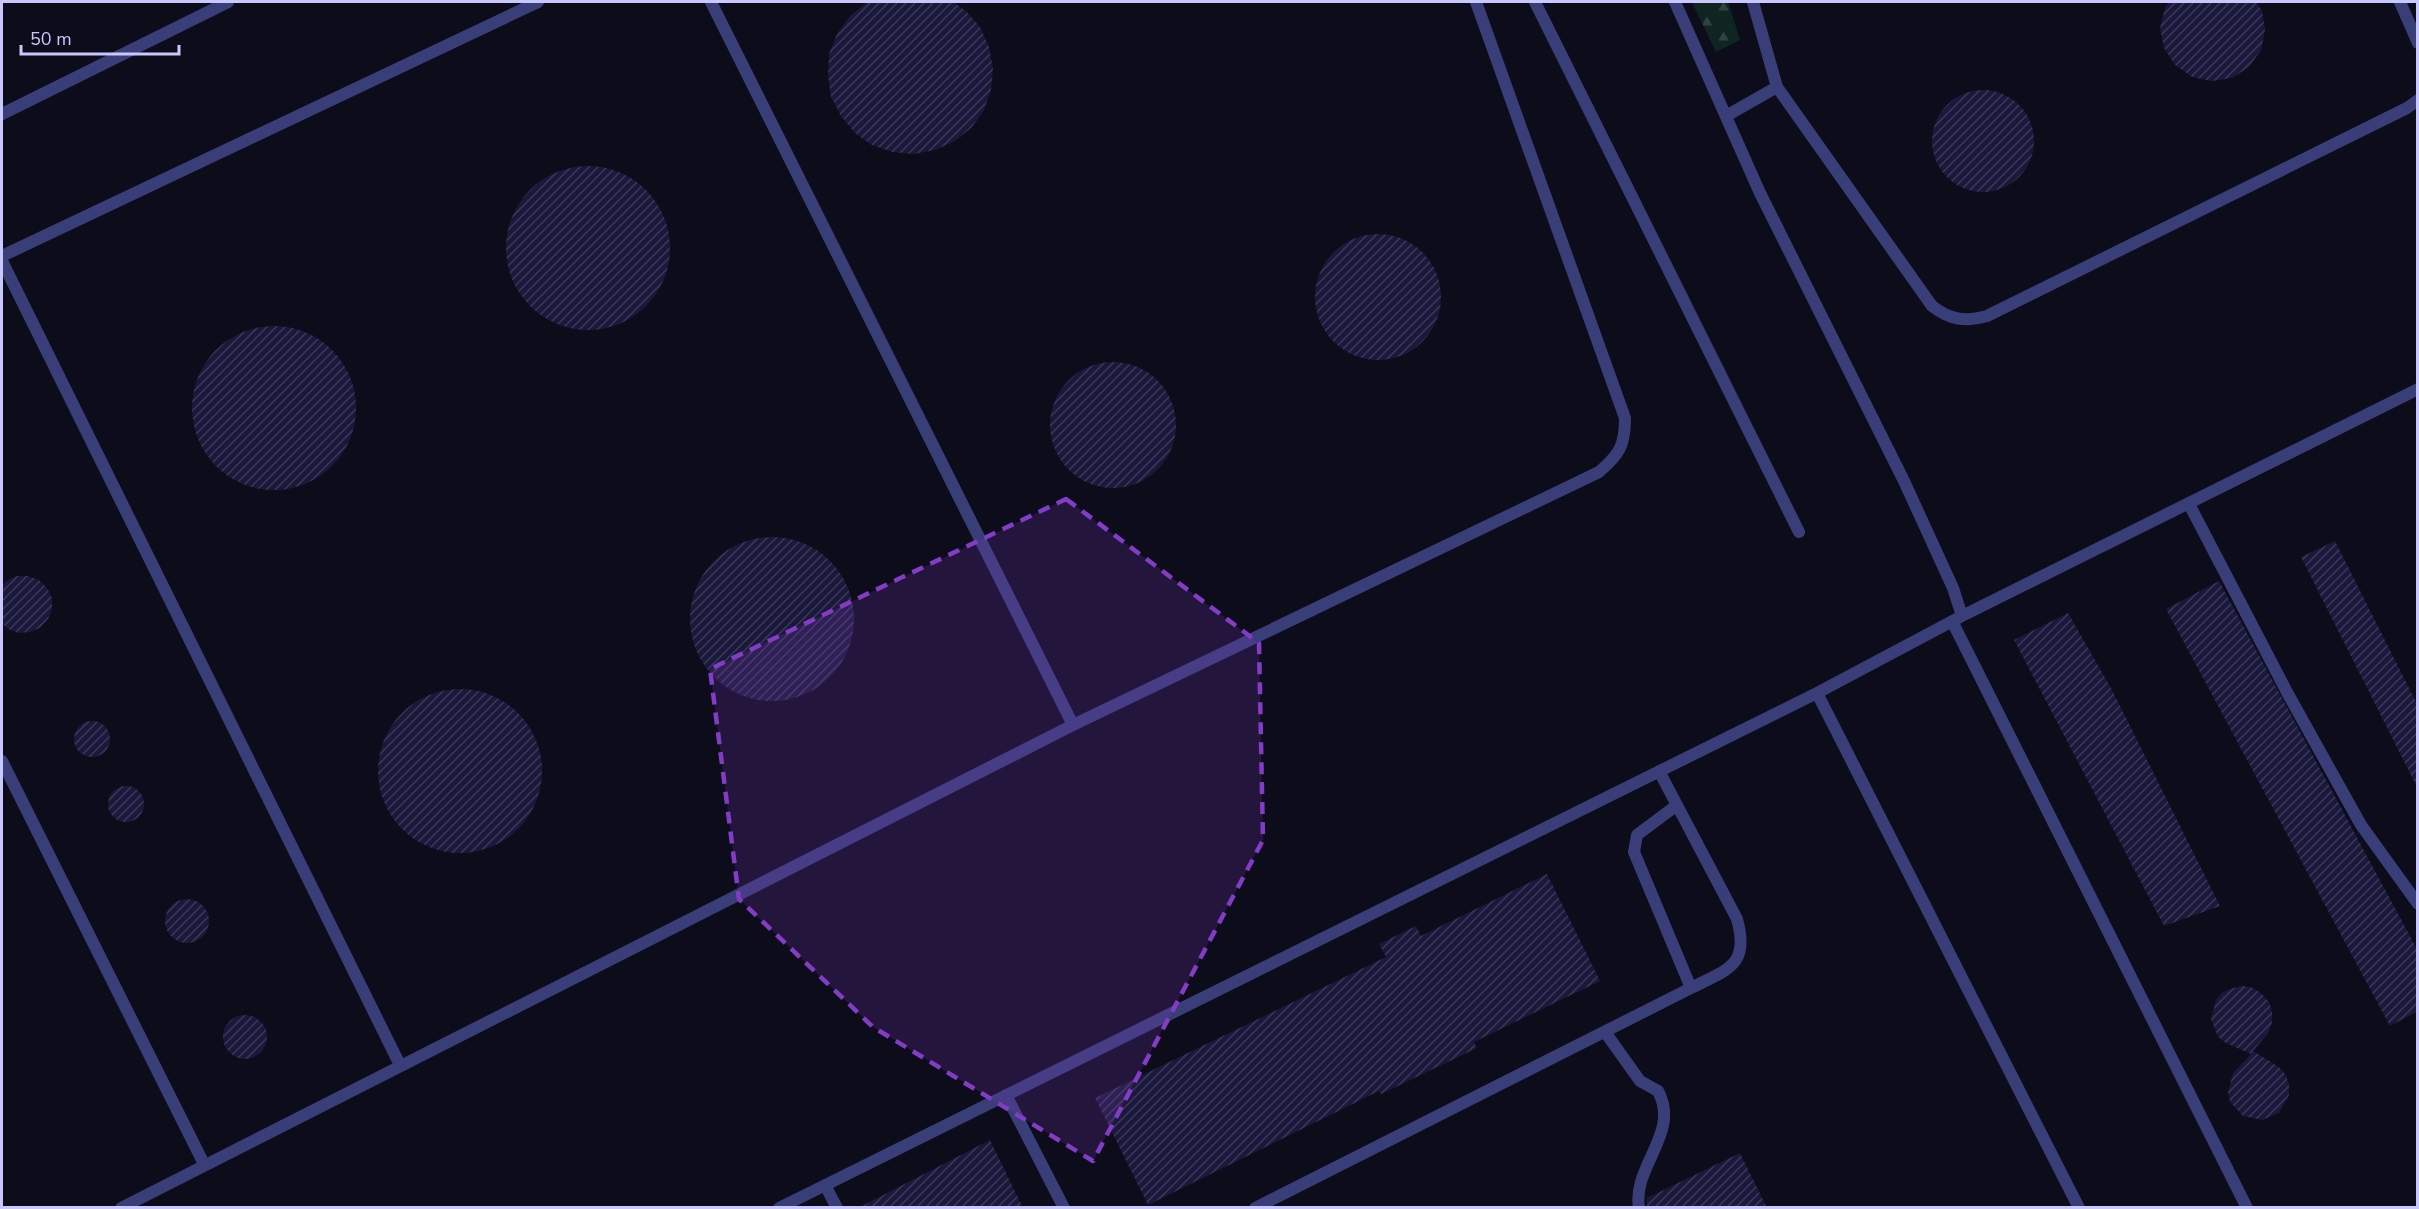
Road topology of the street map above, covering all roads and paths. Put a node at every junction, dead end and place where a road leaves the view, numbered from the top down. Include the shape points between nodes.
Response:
1 (228, 2) edge
2 (538, 2) edge
3 (711, 2) edge
4 (1476, 2) edge
5 (1535, 2) edge
6 (1676, 2) edge
7 (1753, 2) edge
8 (2400, 2) edge
9 (2418, 43) edge
10 (1777, 87) junction
11 (2418, 100) edge
12 (2, 114) edge
13 (1726, 116) junction
14 (2, 256) edge
15 (2, 261) edge
16 (2418, 389) edge
17 (2189, 504) junction
18 (1799, 532) dead end
19 (1957, 618) junction
20 (1817, 693) junction
21 (1073, 725) junction
22 (2, 761) edge
23 (1659, 771) junction
24 (1677, 805) junction
25 (2418, 904) edge
26 (1691, 988) junction
27 (1605, 1032) junction
28 (400, 1065) junction
29 (1006, 1095) junction
30 (204, 1164) junction
31 (825, 1185) junction
32 (121, 1208) edge
33 (779, 1208) edge
34 (837, 1208) edge
35 (1064, 1208) edge
36 (1256, 1208) edge
37 (1639, 1208) edge
38 (2079, 1208) edge
39 (2247, 1208) edge

1 - 12 lane
2 - 14 lane
3 - 21 lane
4 - 21 lane via 1625,418 1625,438 1616,458 1599,472
5 - 18 lane
6 - 13 lane
7 - 10 lane
8 - 9 lane
10 - 11 lane via 1932,306 1959,320 1987,316
10 - 13 lane
13 - 19 lane via 1760,193 1904,481 1953,588
15 - 28 lane
16 - 17 lane
17 - 19 lane
17 - 25 lane via 2361,825
19 - 20 lane
19 - 39 lane
20 - 23 lane
20 - 38 lane
21 - 28 lane
22 - 30 lane
23 - 24 lane
23 - 29 lane
24 - 26 lane via 1637,835 1634,852
24 - 26 lane via 1737,919 1742,939 1740,955 1731,966
26 - 27 lane
27 - 36 lane
27 - 37 lane via 1640,1081 1658,1091 1665,1111 1661,1137 1639,1190
28 - 30 lane
29 - 31 lane
29 - 35 lane
30 - 32 lane
31 - 33 lane
31 - 34 lane

